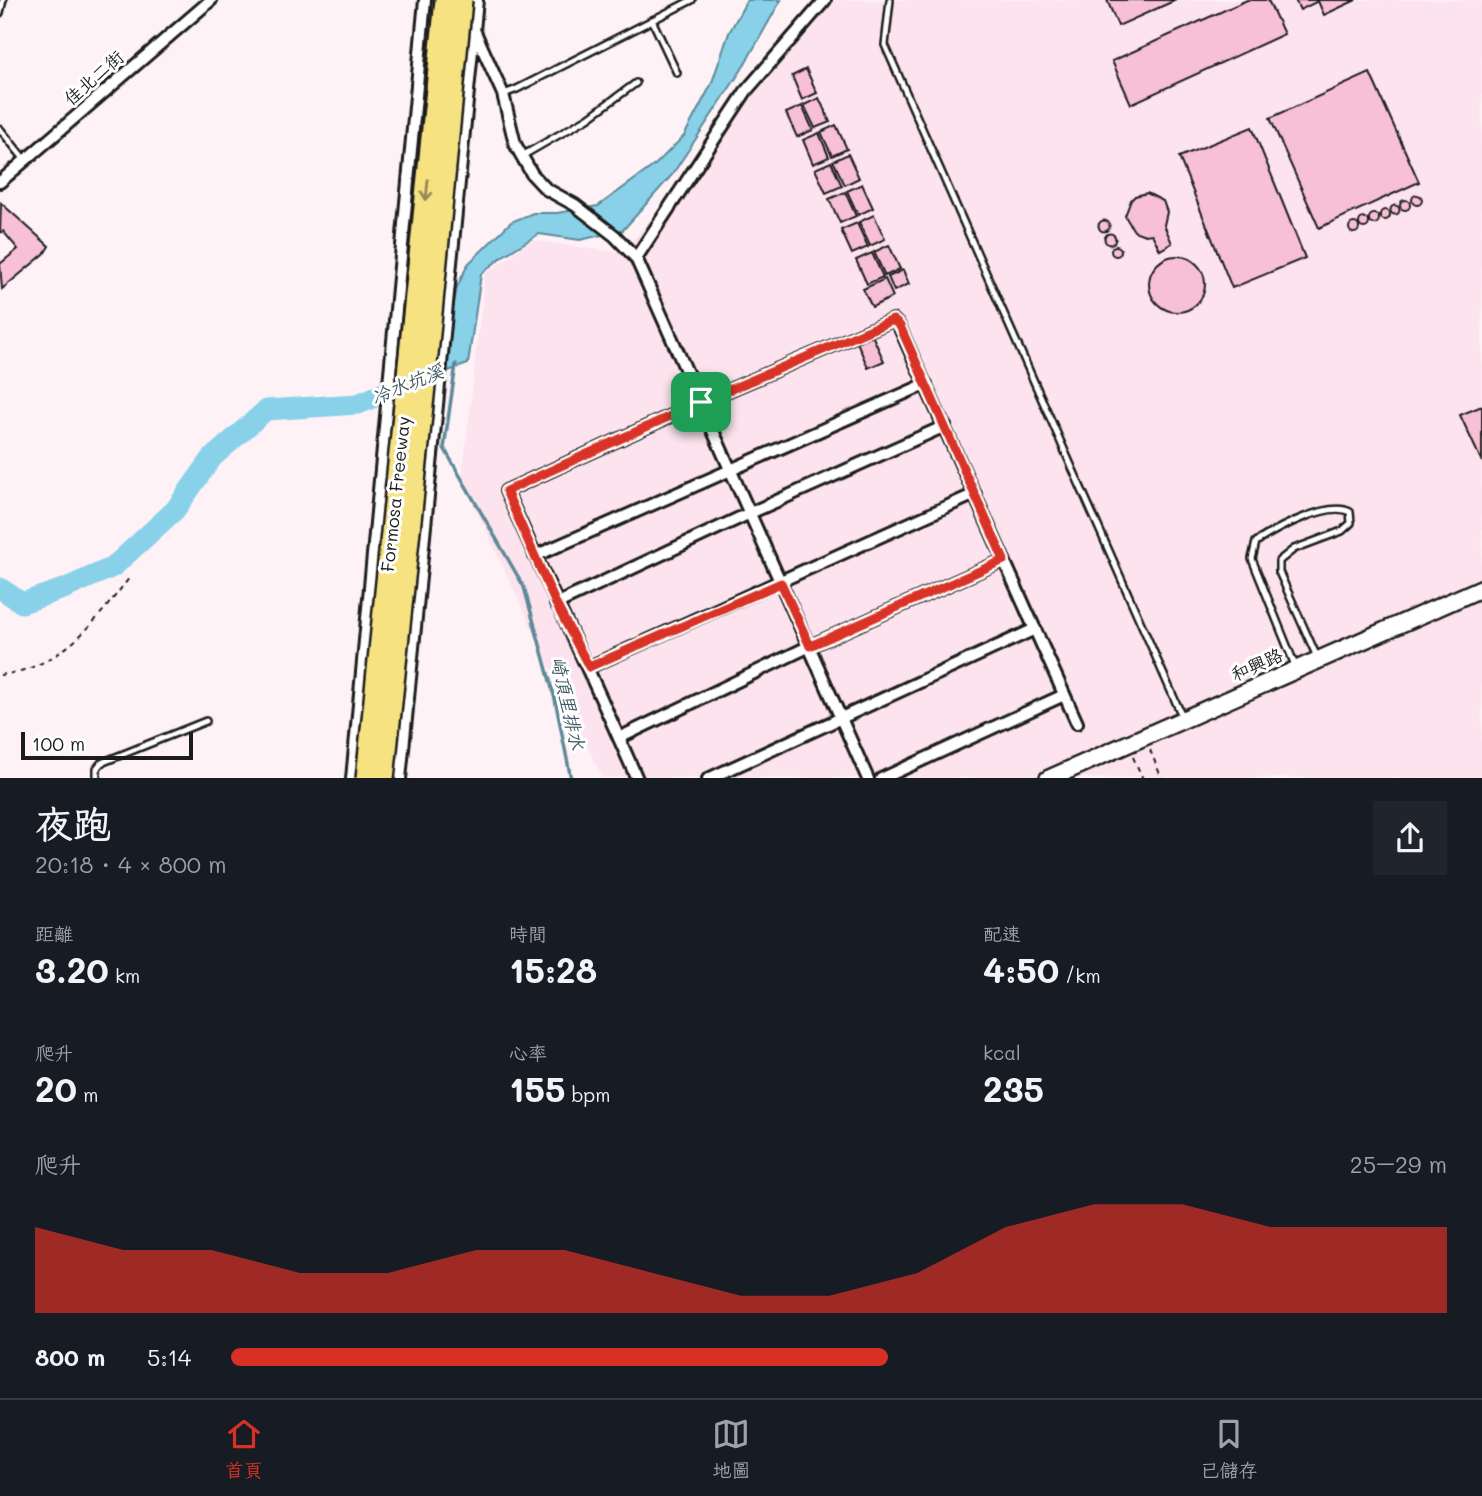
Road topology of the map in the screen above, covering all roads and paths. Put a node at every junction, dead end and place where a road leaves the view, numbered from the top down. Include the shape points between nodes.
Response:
1 (2, 0) edge
2 (211, 0) edge
3 (425, 0) edge
4 (446, 0) edge
5 (461, 0) edge
6 (477, 0) edge
7 (692, 0) edge
8 (825, 0) edge
9 (890, 0) edge
10 (0, 13) edge
11 (652, 20) junction
12 (474, 32) junction
13 (418, 72) junction
14 (677, 73) dead end
15 (470, 75) junction
16 (636, 83) dead end
17 (503, 94) junction
18 (0, 128) edge
19 (522, 156) junction
20 (25, 160) junction
21 (0, 182) edge
22 (636, 258) junction
23 (395, 324) junction
24 (445, 326) junction
25 (926, 384) junction
26 (701, 402) junction
27 (945, 426) junction
28 (731, 469) junction
29 (975, 494) junction
30 (750, 513) junction
31 (535, 556) junction
32 (1004, 560) junction
33 (372, 567) junction
34 (421, 568) junction
35 (130, 578) dead end
36 (781, 583) junction
37 (1482, 587) edge
38 (556, 604) junction
39 (1035, 629) junction
40 (810, 646) junction
41 (1318, 660) junction
42 (589, 667) junction
43 (1296, 669) junction
44 (0, 675) edge
45 (1065, 695) junction
46 (841, 717) junction
47 (1184, 719) junction
48 (206, 721) dead end
49 (1077, 723) dead end
50 (619, 738) junction
51 (1149, 747) dead end
52 (1132, 755) dead end
53 (97, 778) edge
54 (352, 778) edge
55 (367, 778) edge
56 (383, 778) edge
57 (400, 778) edge
58 (637, 778) edge
59 (710, 778) edge
60 (868, 778) edge
61 (883, 778) edge
62 (1050, 778) edge
63 (1143, 778) edge
64 (1162, 778) edge

1 - 10 lane
2 - 20 street, 佳北二街
3 - 13 street
4 -> 55 highway, Formosa Freeway, bridge
5 - 12 street
5 - 56 highway, Formosa Freeway, bridge
6 - 12 street
7 - 11 lane
8 - 22 street via 746,91
9 - 47 lane via 886,45
11 - 14 lane
11 - 17 lane
12 - 15 street
12 - 17 street
13 - 15 street
13 - 23 street
15 - 24 street
16 - 19 lane
17 - 19 street
18 - 20 lane
19 - 22 street via 545,189 575,205
20 - 21 street, 佳北二街
22 - 26 street
23 - 24 street
23 - 33 street
24 - 34 street
25 - 26 street via 893,320
25 - 27 street
25 - 28 street
26 - 28 street
26 - 31 street via 506,491
27 - 29 street
27 - 30 street
28 - 30 street
28 - 31 street
29 - 32 street
29 - 36 street
30 - 36 street
30 - 38 street
31 - 38 street
32 - 39 street
32 - 40 street
33 - 34 street
33 - 54 street
34 - 57 street
35 - 44 path via 97,619 59,655 19,673
36 - 40 street
36 - 42 street
37 - 41 street, 和興路
38 - 42 street
39 - 45 street
39 - 46 street
40 - 46 street
40 - 50 street
41 - 43 street, 和興路
41 - 43 lane via 1279,572 1279,561 1294,549 1351,523 1350,512 1342,508 1324,510 1256,542 1252,559
42 - 50 street
43 - 47 street, 和興路
45 - 49 street
45 - 61 street
46 - 59 street
46 - 60 street
47 - 62 street, 和興路
48 - 53 lane via 101,763
50 - 58 street
51 - 64 path
52 - 63 path

